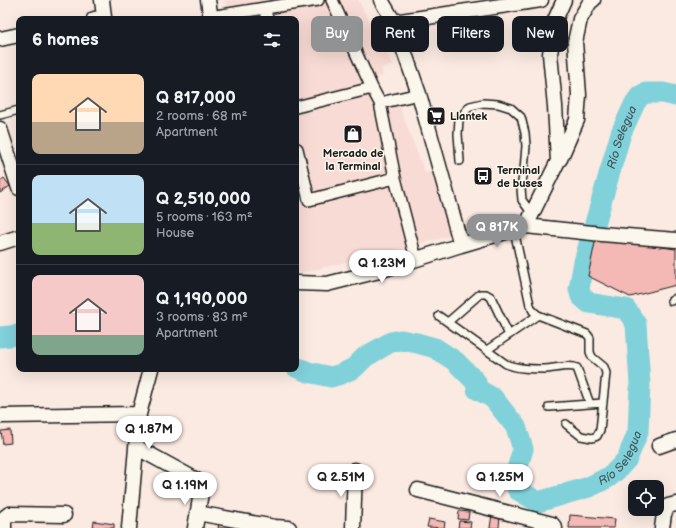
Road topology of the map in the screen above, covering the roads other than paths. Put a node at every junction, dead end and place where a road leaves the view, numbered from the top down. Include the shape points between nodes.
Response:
1 (102, 0) edge
2 (208, 0) edge
3 (318, 0) edge
4 (332, 0) edge
5 (381, 0) edge
6 (540, 0) edge
7 (564, 0) edge
8 (593, 0) edge
9 (265, 8) junction
10 (104, 16) edge
11 (210, 16) edge
12 (221, 16) edge
13 (266, 16) edge
14 (390, 16) edge
15 (429, 17) edge
16 (16, 36) edge
17 (0, 39) edge
18 (404, 52) edge
19 (372, 88) junction
20 (419, 94) junction
21 (380, 104) junction
22 (299, 106) edge
23 (16, 111) edge
24 (0, 115) edge
25 (0, 129) edge
26 (299, 160) edge
27 (460, 161) dead end
28 (558, 161) junction
29 (395, 178) junction
30 (16, 179) edge
31 (532, 214) junction
32 (520, 228) junction
33 (16, 238) edge
34 (676, 240) edge
35 (0, 243) edge
36 (461, 245) junction
37 (416, 259) junction
38 (299, 284) edge
39 (538, 315) junction
40 (440, 316) dead end
41 (448, 322) junction
42 (509, 335) junction
43 (487, 350) junction
44 (150, 372) edge
45 (603, 403) junction
46 (590, 404) junction
47 (549, 407) dead end
48 (139, 414) junction
49 (0, 416) edge
50 (566, 424) dead end
51 (676, 440) edge
52 (659, 446) dead end
53 (136, 447) junction
54 (355, 470) dead end
55 (418, 490) dead end
56 (676, 504) edge
57 (197, 513) junction
58 (64, 515) dead end
59 (4, 528) edge
60 (129, 528) edge
61 (195, 528) edge
62 (289, 528) edge
63 (353, 528) edge
64 (555, 528) edge
65 (662, 528) edge

1 - 10 street
2 - 11 street
3 - 9 street
4 - 19 street
5 - 14 street
6 - 15 street
7 - 28 street via 555,20 550,54 556,106
8 - 28 street via 580,19 575,42 578,120
9 - 12 street
9 - 13 street
16 - 17 street
18 - 20 street
19 - 21 street
19 - 22 street
20 - 21 street
20 - 36 street
21 - 29 street
23 - 24 lane
25 - 30 street
26 - 29 street via 309,200
27 - 31 lane via 459,119 470,106 483,103 511,108 521,117 525,133 522,200
28 - 31 street
29 - 37 street
31 - 32 street
32 - 34 street
32 - 36 street
32 - 39 lane via 530,305
33 - 35 street
36 - 37 street
37 - 38 street via 327,284
39 - 42 lane
39 - 45 lane via 587,334 590,338 592,357 604,367 606,374
40 - 41 lane
41 - 42 lane via 480,294 486,294 491,297
41 - 43 lane
42 - 43 lane
43 - 46 lane via 512,366 544,369 577,368
44 - 48 street
45 - 46 lane
45 - 50 lane via 597,436 581,436
46 - 47 lane
48 - 49 street
48 - 53 street
51 - 52 street
53 - 57 street via 202,484
53 - 60 street
54 - 63 street
55 - 64 street via 552,524
56 - 65 street via 668,506
57 - 61 street
57 - 62 street
58 - 59 street via 9,514 5,517

